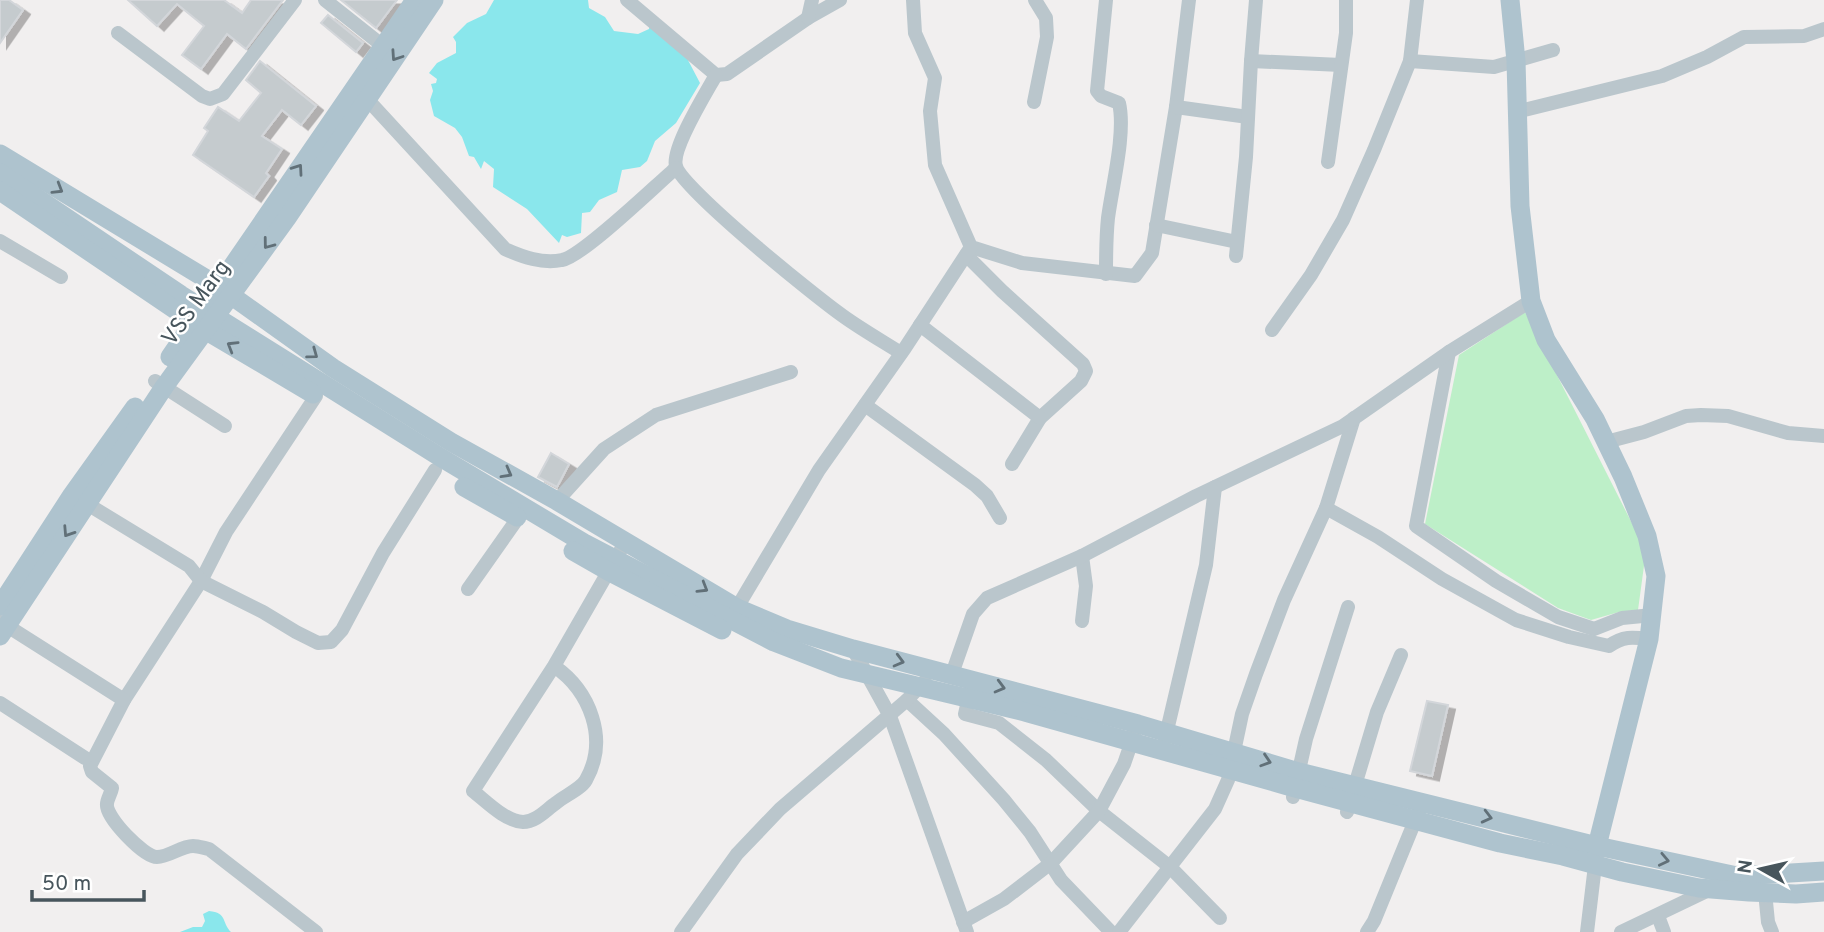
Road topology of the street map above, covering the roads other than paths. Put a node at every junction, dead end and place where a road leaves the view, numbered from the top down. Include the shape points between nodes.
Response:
1 (295, 0) edge
2 (325, 0) edge
3 (415, 0) edge
4 (434, 0) edge
5 (627, 0) edge
6 (811, 0) edge
7 (840, 0) edge
8 (913, 0) edge
9 (1035, 0) edge
10 (1106, 0) edge
11 (1189, 0) edge
12 (1256, 0) edge
13 (1346, 0) edge
14 (1417, 0) edge
15 (1510, 0) edge
16 (808, 18) junction
17 (1824, 29) edge
18 (118, 33) dead end
19 (383, 46) junction
20 (1553, 50) dead end
21 (1251, 61) junction
22 (1410, 61) junction
23 (1516, 61) junction
24 (1341, 65) junction
25 (716, 75) junction
26 (367, 99) junction
27 (1034, 102) dead end
28 (1176, 107) junction
29 (1516, 112) junction
30 (1248, 117) junction
31 (0, 154) edge
32 (1328, 162) dead end
33 (676, 168) junction
34 (0, 173) edge
35 (0, 191) edge
36 (1156, 225) junction
37 (0, 241) edge
38 (969, 251) junction
39 (1106, 274) junction
40 (61, 278) dead end
41 (224, 290) junction
42 (1530, 294) junction
43 (199, 325) junction
44 (920, 325) junction
45 (1272, 330) dead end
46 (1449, 352) junction
47 (901, 353) junction
48 (791, 372) dead end
49 (159, 384) junction
50 (316, 396) junction
51 (865, 405) junction
52 (1040, 418) junction
53 (1354, 418) junction
54 (225, 426) dead end
55 (1824, 436) edge
56 (1606, 442) junction
57 (1012, 464) dead end
58 (435, 470) junction
59 (1215, 487) junction
60 (79, 499) junction
61 (557, 500) junction
62 (1326, 508) junction
63 (518, 518) junction
64 (1000, 518) dead end
65 (626, 541) junction
66 (1082, 556) junction
67 (608, 571) junction
68 (201, 581) junction
69 (468, 589) dead end
70 (0, 606) edge
71 (1348, 607) dead end
72 (737, 608) junction
73 (1653, 615) junction
74 (1082, 621) dead end
75 (2, 628) edge
76 (723, 631) junction
77 (1649, 639) junction
78 (853, 649) junction
79 (1401, 655) dead end
80 (554, 666) junction
81 (943, 672) junction
82 (972, 680) junction
83 (874, 686) junction
84 (910, 697) junction
85 (124, 700) junction
86 (0, 703) edge
87 (967, 706) junction
88 (890, 716) junction
89 (1138, 724) junction
90 (1167, 732) junction
91 (1129, 750) junction
92 (1233, 752) junction
93 (85, 758) dead end
94 (1160, 759) junction
95 (1299, 772) junction
96 (1228, 780) junction
97 (1353, 785) junction
98 (1293, 797) junction
99 (1423, 801) junction
100 (1099, 811) junction
101 (1347, 812) junction
102 (1411, 830) junction
103 (1597, 846) junction
104 (1051, 863) junction
105 (1170, 867) junction
106 (1824, 870) edge
107 (1737, 876) junction
108 (1594, 877) junction
109 (1824, 892) edge
110 (1692, 899) junction
111 (1824, 899) edge
112 (1766, 902) junction
113 (1658, 916) junction
114 (1220, 918) dead end
115 (965, 927) edge
116 (316, 932) edge
117 (681, 932) edge
118 (1111, 932) edge
119 (1119, 932) edge
120 (1367, 932) edge
121 (1587, 932) edge
122 (1621, 932) edge
123 (1664, 932) edge
124 (1772, 932) edge

1 - 18 street via 223,94 210,99
2 - 19 street
3 - 19 main road
4 -> 26 main road, VSS Marg
5 - 25 street
6 - 16 street
7 - 16 street
8 - 38 street via 915,33 935,78 930,111 935,165
9 - 27 street via 1045,18 1047,37
10 - 39 street via 1097,91 1119,103 1121,109
11 - 28 street
12 - 21 street
13 - 24 street
14 - 22 street
15 - 23 main road
16 - 25 street via 727,74
17 - 29 street via 1804,36 1744,37 1662,76
41 -> 19 main road
20 - 23 street
21 - 24 street
21 - 30 street
22 - 23 street via 1494,66
22 - 45 street via 1343,220
23 - 29 main road
24 - 32 street
25 - 33 street via 675,152
26 - 33 street via 505,249 526,259 565,260
26 -> 41 main road, VSS Marg via 288,218
28 - 30 street
28 - 36 street
29 - 42 main road
30 - 36 street via 1236,249
31 -> 41 main road
33 - 47 street via 686,183 757,246 842,315
34 - 109 main road via 181,295 440,457 584,542 802,654 841,668 1026,712 1500,843 1622,872 1699,888
35 - 43 main road
36 - 39 street via 1152,253 1135,276
37 - 40 street
38 - 39 street
38 - 44 street
38 - 52 street via 1002,291 1086,371
41 - 43 main road, VSS Marg
41 -> 61 main road via 333,368 451,442
42 - 46 street
42 - 56 main road via 1546,340
43 - 49 main road, VSS Marg
50 -> 43 main road
44 - 47 street
44 - 52 street
46 - 53 street
46 - 73 street via 1416,526 1558,617 1594,629 1622,618
47 - 51 street
48 - 61 street via 656,415 604,449
49 - 54 street
49 - 60 main road, VSS Marg
50 - 58 main road
50 - 68 street via 226,532
51 - 64 street via 975,485
51 - 72 street via 819,470
52 - 57 street
53 - 59 street
53 - 62 street
55 - 56 street via 1788,433 1728,416 1701,415
56 - 73 main road via 1647,537 1656,576
58 - 63 main road
58 - 68 street via 331,642 318,643
59 - 66 street
59 - 90 street via 1206,565
60 - 68 street via 190,566
60 - 70 main road, VSS Marg
60 -> 75 main road, VSS Marg
61 - 65 main road
62 - 77 street via 1442,579 1532,626 1609,646 1628,636
62 - 92 street via 1284,600 1242,714
63 - 67 main road
63 - 69 street
65 - 67 street
65 -> 72 main road
66 - 74 street via 1086,586
66 - 81 street via 978,605
67 - 76 main road
67 - 80 street
68 - 85 street
71 - 95 street
72 - 76 street
72 - 78 main road
73 - 77 main road
75 - 85 street
76 - 83 main road via 806,665
77 - 103 main road
78 -> 81 main road
78 - 83 street
79 - 97 street
80 - 80 street via 473,791 508,818 524,822 585,782 596,750 595,726 582,693
81 - 82 main road
81 - 84 street
82 - 87 street
82 -> 89 main road
83 - 84 main road
83 - 88 street
84 - 87 main road
84 - 88 street
84 - 104 street via 1004,800
85 - 116 street via 90,766 112,788 107,804 119,826 150,856 160,858 191,846 209,849
86 - 93 street
87 - 91 main road
87 - 100 street via 965,714 999,723
88 - 115 street
88 - 117 street via 780,809 737,854
89 - 90 main road
89 - 91 street
90 - 92 main road
90 - 94 street
91 - 94 main road
91 - 100 street
92 -> 95 main road
92 - 96 street
94 - 96 main road
95 - 97 main road
95 - 98 street
96 - 98 main road
96 - 105 street via 1215,809
97 - 99 main road
97 - 101 street
98 - 101 main road
99 - 102 street
99 -> 103 main road
100 - 104 street
100 - 105 street
101 - 102 main road
102 - 108 main road
102 - 120 street
103 -> 107 main road
103 - 108 street
104 - 115 street
104 - 118 street via 1061,880
105 - 114 street
105 - 119 street
106 - 107 main road
107 - 110 street
108 - 110 main road
108 - 121 street
110 - 112 main road
110 - 113 street
111 - 112 main road
112 - 124 street
113 - 122 street
113 - 123 street

